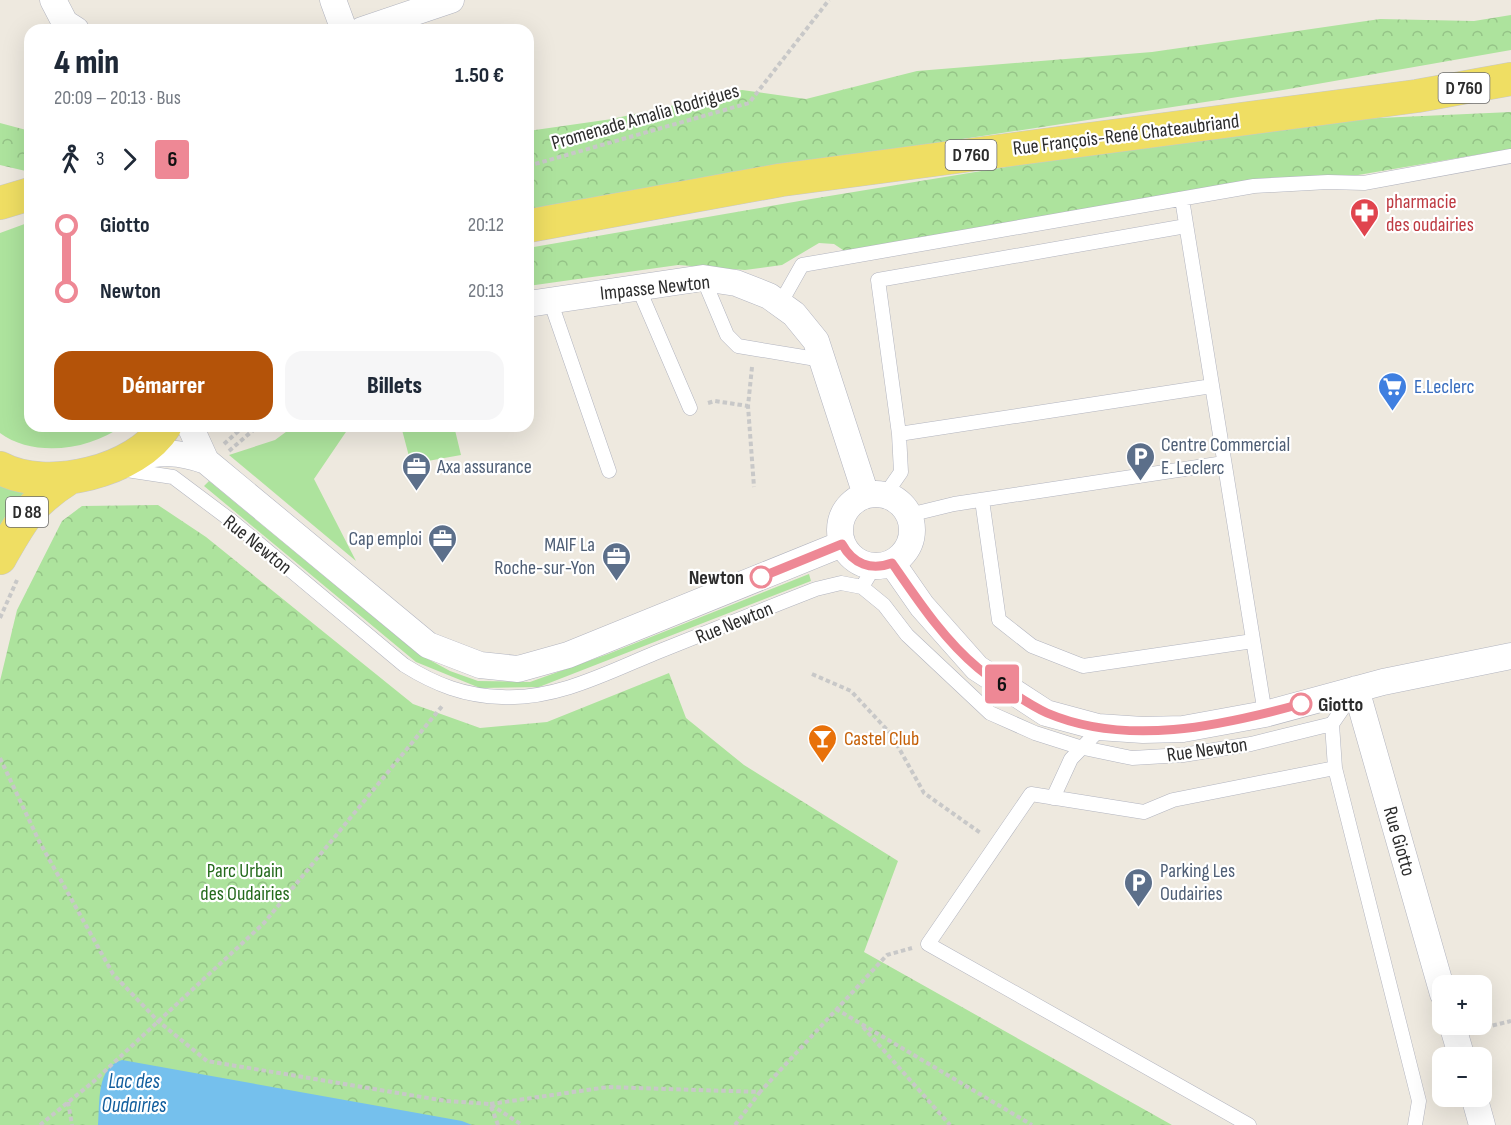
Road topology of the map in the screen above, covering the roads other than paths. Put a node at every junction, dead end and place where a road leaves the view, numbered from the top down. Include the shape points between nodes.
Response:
1 (53, 0) edge
2 (333, 0) edge
3 (451, 0) edge
4 (68, 24) edge
5 (342, 24) edge
6 (380, 24) edge
7 (1511, 79) edge
8 (1511, 90) edge
9 (1417, 96) junction
10 (1511, 156) edge
11 (24, 196) edge
12 (1182, 199) junction
13 (0, 203) edge
14 (534, 225) edge
15 (1186, 226) junction
16 (703, 278) junction
17 (638, 288) junction
18 (539, 302) edge
19 (780, 304) junction
20 (822, 360) junction
21 (1212, 386) junction
22 (690, 408) dead end
23 (158, 432) edge
24 (193, 432) edge
25 (899, 434) junction
26 (122, 462) junction
27 (1224, 463) junction
28 (209, 464) junction
29 (0, 468) edge
30 (609, 471) dead end
31 (68, 479) junction
32 (876, 495) junction
33 (982, 500) junction
34 (909, 515) junction
35 (842, 544) junction
36 (10, 567) edge
37 (876, 572) junction
38 (1253, 641) junction
39 (1511, 656) edge
40 (1356, 689) junction
41 (1265, 714) junction
42 (1332, 724) junction
43 (1102, 727) junction
44 (1083, 748) junction
45 (1335, 768) junction
46 (1053, 798) junction
47 (1438, 975) edge
48 (1477, 1107) edge
49 (1249, 1125) edge
50 (1415, 1125) edge
51 (1482, 1125) edge

1 - 4 street
2 - 5 street
3 - 6 street
7 - 9 main road, Rue François-René Chateaubriand / D 760
8 - 9 main road
9 - 14 main road, Rue François-René Chateaubriand / D 760 via 781,180
10 - 12 lane via 1364,183 1254,186
11 - 13 main road
12 - 15 lane
12 - 19 lane via 802,265
15 - 21 lane
15 - 25 lane via 878,280
16 - 17 street, Impasse Newton
16 - 19 street, Impasse Newton via 736,282
16 - 20 lane via 727,335 738,346
17 - 18 street, Impasse Newton
17 - 22 lane
18 - 30 lane
19 - 20 street, Impasse Newton via 794,314 816,341
20 - 32 street, Impasse Newton
21 - 25 lane
21 - 27 lane
23 - 26 main road
24 - 28 street, Rue Newton
25 - 32 lane via 901,472
26 - 28 street, Rue Newton via 165,452 184,453
26 - 31 main road
26 - 37 lane, Rue Newton via 173,477 404,665 455,691 504,698 550,692 816,589
27 - 33 lane
27 - 38 lane
28 - 35 street, Rue Newton via 428,645 480,665 518,669 568,655
29 - 31 main road via 11,474
31 - 36 main road, D 88 via 46,493 24,515
32 - 34 street via 903,506
32 - 35 street via 846,509 840,526
33 - 34 lane
33 - 38 lane via 999,621 1032,646 1083,666
34 - 37 street via 912,537 901,556
35 - 37 street via 855,560
37 - 43 street, Rue Newton via 922,606 977,668 1046,712
37 - 44 lane, Rue Newton via 884,605 907,635 990,713
38 - 41 lane
39 - 40 street, Rue Newton
40 - 41 street, Rue Newton
40 - 42 lane
40 - 47 street, Rue Giotto
41 - 43 street, Rue Newton via 1183,729
42 - 44 lane, Rue Newton via 1251,744 1183,754 1132,758
42 - 45 lane
43 - 44 lane
44 - 46 lane via 1071,759
45 - 46 lane via 1173,800 1144,812
45 - 50 lane via 1419,1101
46 - 49 lane via 1031,794 928,944
48 - 51 street

